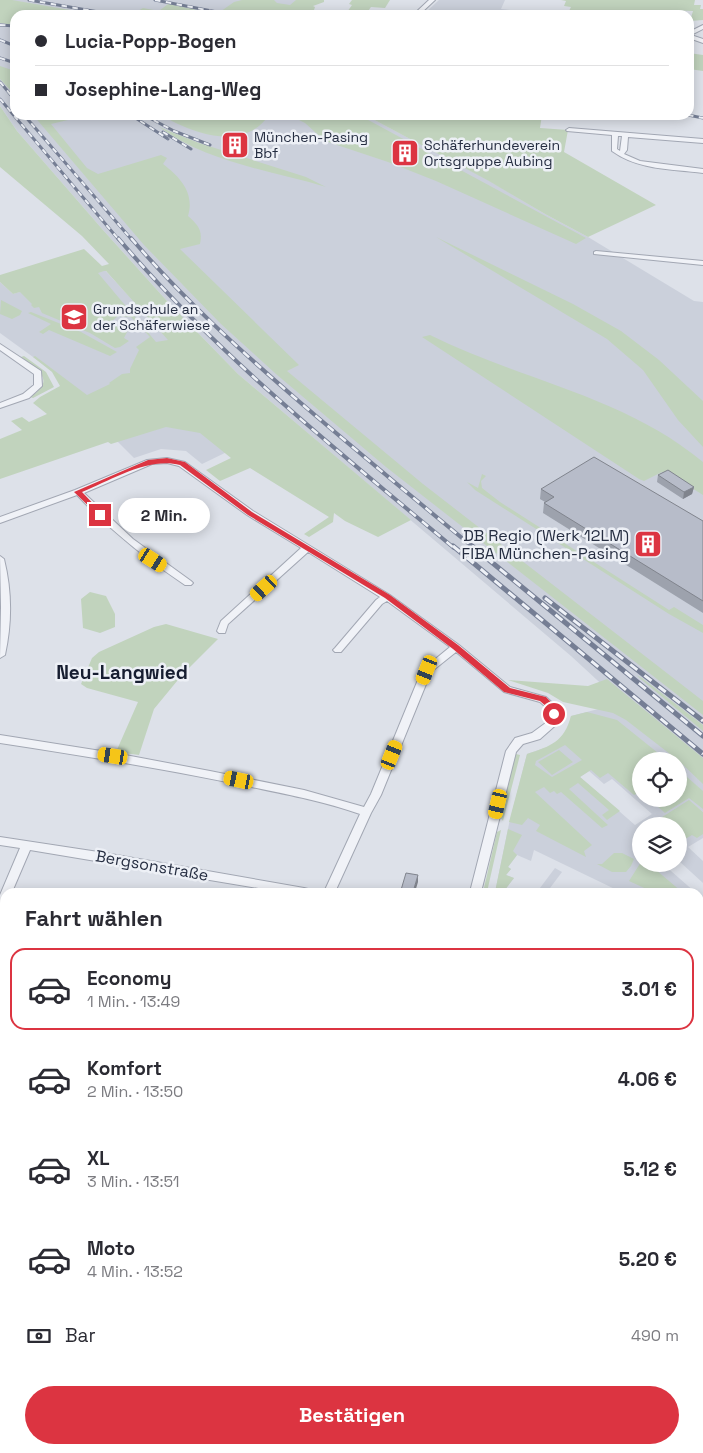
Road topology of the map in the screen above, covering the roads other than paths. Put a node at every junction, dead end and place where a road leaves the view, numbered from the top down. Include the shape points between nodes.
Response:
1 (432, 0) edge
2 (421, 10) edge
3 (569, 130) dead end
4 (615, 134) junction
5 (625, 134) junction
6 (703, 141) edge
7 (621, 154) junction
8 (703, 171) edge
9 (596, 254) dead end
10 (703, 263) edge
11 (0, 346) edge
12 (0, 406) edge
13 (78, 492) junction
14 (0, 520) edge
15 (307, 548) junction
16 (0, 559) edge
17 (188, 583) dead end
18 (387, 596) junction
19 (222, 631) dead end
20 (456, 647) junction
21 (338, 650) dead end
22 (0, 655) edge
23 (0, 739) edge
24 (366, 812) junction
25 (0, 841) edge
26 (27, 844) junction
27 (9, 888) edge
28 (281, 888) edge
29 (332, 888) edge
30 (477, 888) edge

1 - 2 street
3 - 4 street
4 - 5 street
4 - 7 street via 614,150
5 - 6 street
5 - 7 street
7 - 8 street via 648,165
9 - 10 street
11 - 12 street via 38,373 38,386 26,396
13 - 14 street
13 - 15 street via 150,462 167,460 182,464 250,513
13 - 17 street via 128,541
15 - 18 street
15 - 19 street via 224,624
16 - 22 street via 6,603
18 - 20 street
18 - 21 street
20 - 24 street via 427,670
20 - 30 street via 507,690 543,699 552,707 554,714 552,724 536,736 519,741 510,751
23 - 24 street via 205,773 343,803
24 - 29 street
25 - 26 street, Bergsonstraße
26 - 27 street
26 - 28 street, Bergsonstraße

